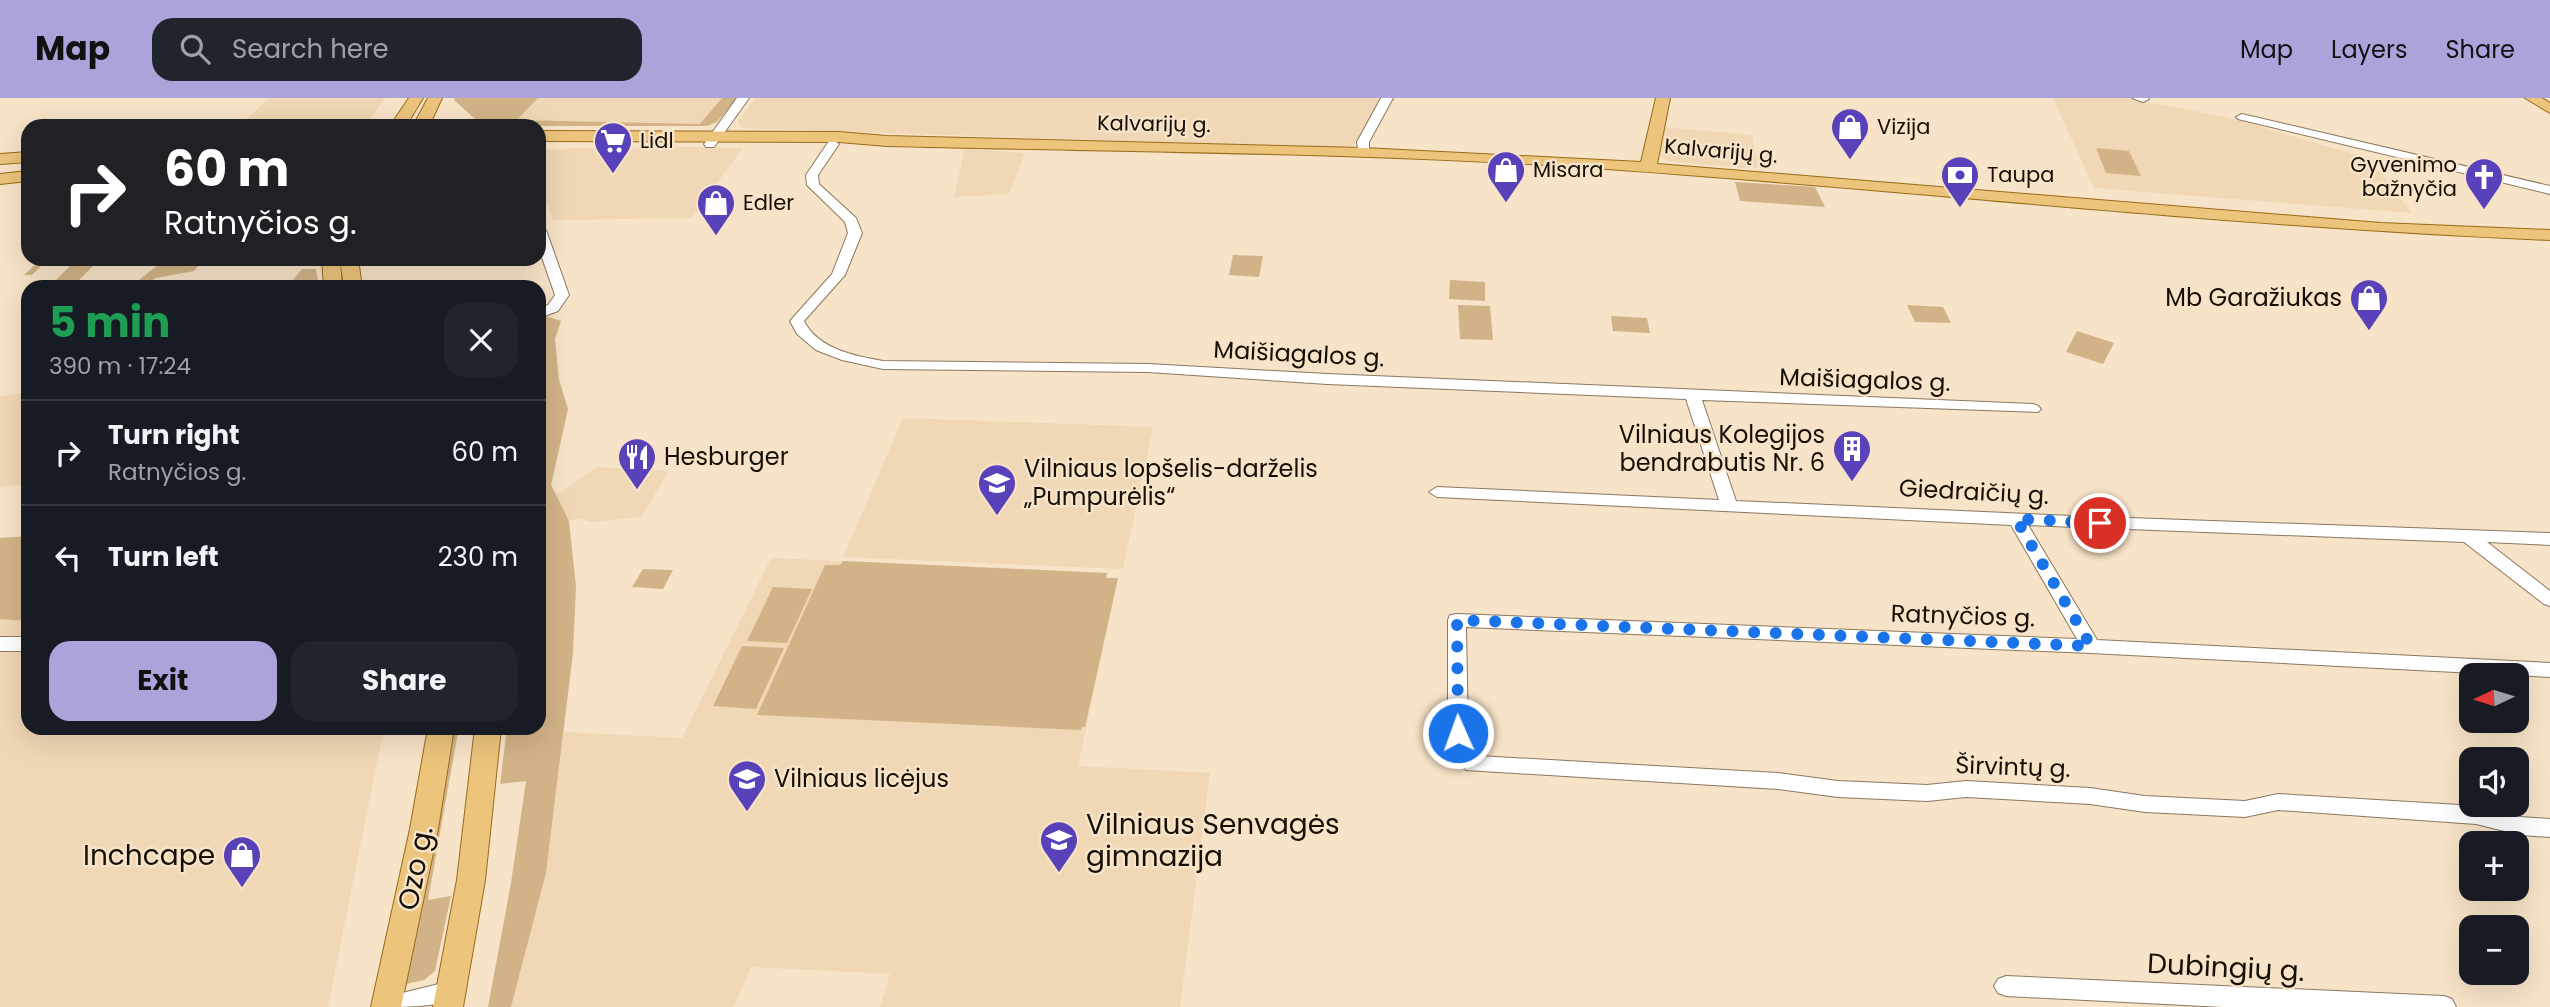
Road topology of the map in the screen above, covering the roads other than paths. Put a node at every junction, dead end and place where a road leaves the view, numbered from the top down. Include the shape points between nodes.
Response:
1 (416, 98) edge
2 (435, 98) edge
3 (743, 98) edge
4 (1387, 98) edge
5 (1663, 98) edge
6 (2532, 98) edge
7 (2550, 109) edge
8 (2242, 117) dead end
9 (402, 119) edge
10 (424, 119) edge
11 (546, 136) edge
12 (713, 139) junction
13 (887, 141) junction
14 (833, 144) junction
15 (546, 145) edge
16 (1363, 153) junction
17 (21, 158) edge
18 (0, 159) edge
19 (1648, 167) junction
20 (21, 177) edge
21 (0, 179) edge
22 (2550, 190) edge
23 (2550, 235) edge
24 (546, 250) edge
25 (546, 311) edge
26 (1693, 396) junction
27 (2033, 409) dead end
28 (1437, 492) dead end
29 (1729, 506) junction
30 (2016, 519) junction
31 (2469, 537) junction
32 (2550, 539) edge
33 (2550, 600) edge
34 (0, 643) edge
35 (21, 644) edge
36 (2091, 646) junction
37 (2550, 670) edge
38 (440, 735) edge
39 (487, 735) edge
40 (1473, 764) joint
41 (2550, 828) edge
42 (2006, 986) dead end
43 (449, 999) edge
44 (388, 1007) edge
45 (2444, 1007) edge

1 - 9 main road
2 - 10 main road
3 - 12 street
4 - 16 street via 1363,142
5 - 19 main road
6 - 7 main road
8 - 22 street
11 - 12 main road, Kalvarijų g.
12 - 13 main road, Kalvarijų g.
12 - 14 main road, Kalvarijų g.
12 - 15 main road, Kalvarijų g.
13 - 14 main road, Kalvarijų g.
13 - 16 main road, Kalvarijų g.
14 - 26 street, Maišiagalos g. via 813,175 813,185 851,221 855,233 838,275 797,321 827,350 852,361 1148,368
16 - 19 main road, Kalvarijų g.
17 - 18 main road
19 - 23 main road, Kalvarijų g. via 2381,228
20 - 21 main road
24 - 25 street via 562,295
26 - 27 street, Maišiagalos g.
26 - 29 street
28 - 29 street, Giedraičių g.
29 - 30 street, Giedraičių g.
30 - 31 street, Giedraičių g.
30 - 36 street
31 - 32 street, Giedraičių g.
31 - 33 street
34 - 35 street
36 - 37 street, Ratnyčios g.
36 - 40 street, Ratnyčios g. via 1457,620 1458,733
38 - 44 main road, Ozo g.
39 - 43 main road, Ozo g. via 471,880
40 - 41 street, Širvintų g. via 1779,780 1838,789 2063,794 2183,806 2245,808 2278,802 2476,815
42 - 45 street, Dubingių g.
43 - 44 street, Ozo g.

